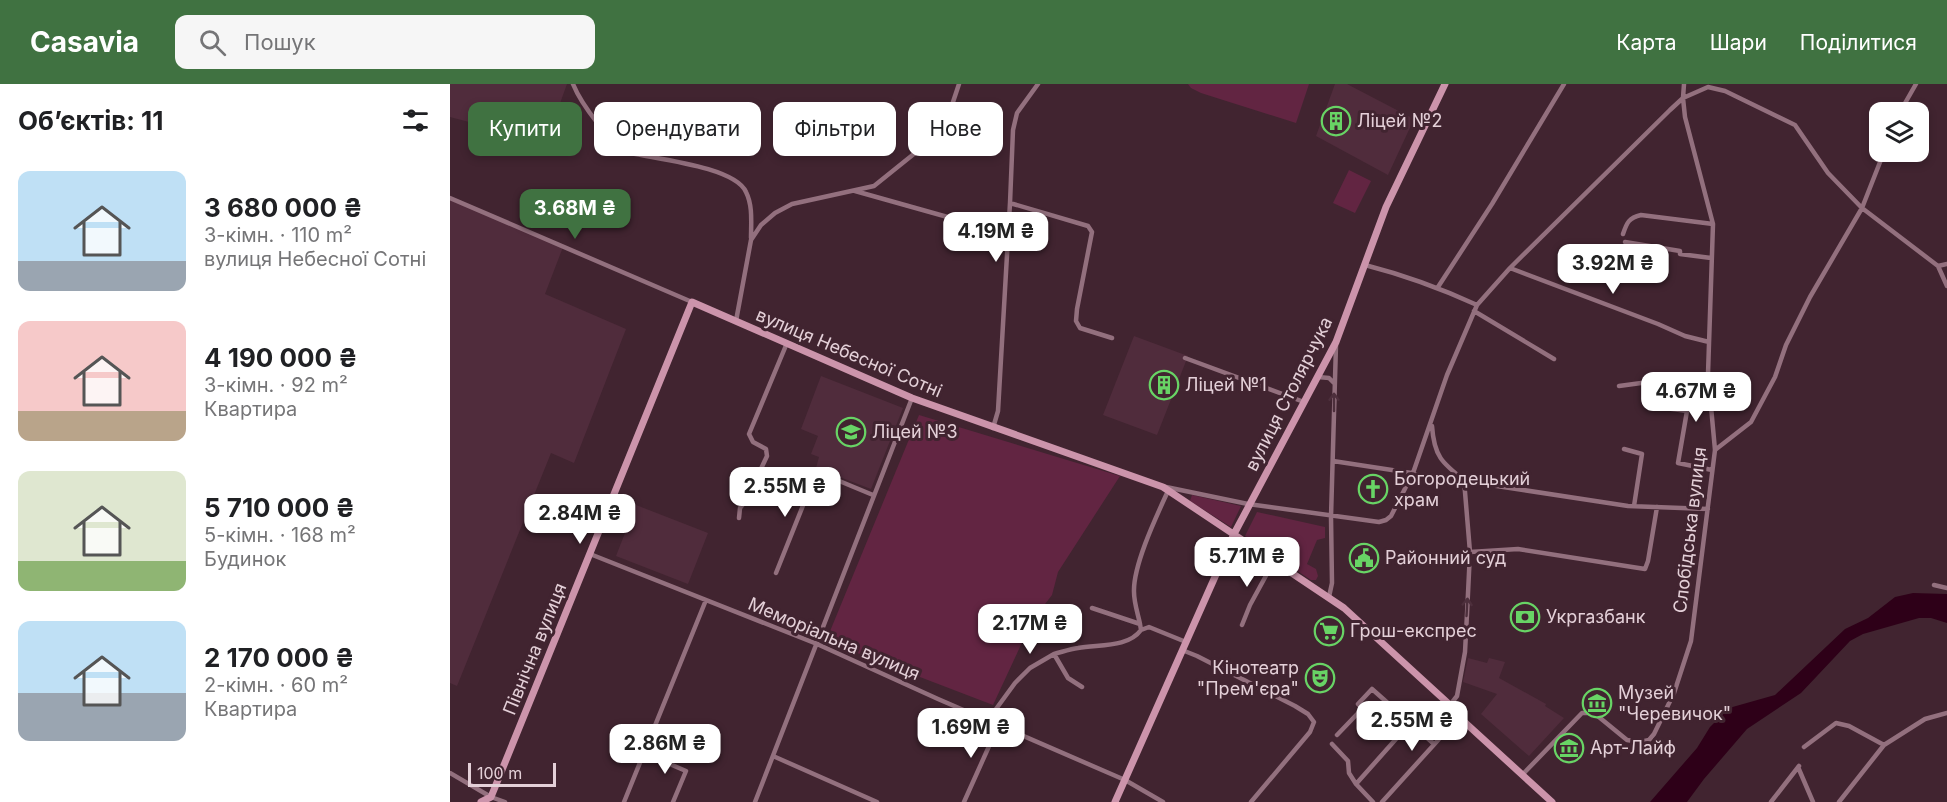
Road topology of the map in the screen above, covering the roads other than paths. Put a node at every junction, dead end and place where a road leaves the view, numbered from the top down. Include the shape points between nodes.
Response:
1 (573, 84) edge
2 (959, 84) edge
3 (1038, 84) edge
4 (1445, 84) edge
5 (1564, 84) edge
6 (1684, 84) edge
7 (1916, 84) edge
8 (1706, 86) edge
9 (1683, 98) junction
10 (1906, 102) edge
11 (1880, 162) edge
12 (854, 190) junction
13 (450, 198) edge
14 (1010, 203) junction
15 (1862, 208) junction
16 (1713, 224) junction
17 (1008, 234) junction
18 (1623, 234) dead end
19 (751, 240) junction
20 (1625, 242) dead end
21 (1711, 258) junction
22 (1947, 264) edge
23 (1365, 265) junction
24 (1938, 266) junction
25 (1510, 268) junction
26 (1947, 286) edge
27 (1438, 287) junction
28 (692, 302) junction
29 (1475, 308) junction
30 (736, 321) junction
31 (1112, 338) dead end
32 (1336, 342) junction
33 (1709, 342) junction
34 (787, 343) junction
35 (1185, 358) dead end
36 (1554, 359) dead end
37 (1708, 374) junction
38 (1317, 378) junction
39 (1334, 383) junction
40 (1619, 386) dead end
41 (912, 398) junction
42 (1304, 402) junction
43 (1658, 407) dead end
44 (1432, 424) junction
45 (993, 428) junction
46 (1624, 449) dead end
47 (1715, 450) junction
48 (1333, 461) junction
49 (1712, 470) junction
50 (1413, 473) junction
51 (1464, 480) junction
52 (1166, 489) junction
53 (873, 495) junction
54 (1248, 504) junction
55 (1634, 506) junction
56 (1657, 507) junction
57 (1708, 509) junction
58 (1332, 517) junction
59 (739, 518) dead end
60 (1234, 534) junction
61 (1470, 552) junction
62 (590, 554) junction
63 (1274, 561) junction
64 (776, 573) dead end
65 (1934, 585) dead end
66 (1947, 588) edge
67 (1329, 597) junction
68 (706, 600) junction
69 (1092, 608) dead end
70 (1242, 625) dead end
71 (1140, 627) junction
72 (1186, 642) junction
73 (817, 644) junction
74 (1182, 650) junction
75 (1054, 654) junction
76 (1082, 687) dead end
77 (1450, 705) junction
78 (1362, 709) junction
79 (1947, 713) edge
80 (1460, 717) junction
81 (988, 720) junction
82 (999, 724) junction
83 (1337, 735) dead end
84 (1332, 744) dead end
85 (1434, 744) junction
86 (1884, 745) junction
87 (1804, 747) dead end
88 (644, 753) junction
89 (773, 756) junction
90 (450, 773) edge
91 (1523, 774) junction
92 (1125, 780) junction
93 (1356, 784) junction
94 (490, 797) junction
95 (482, 802) edge
96 (505, 802) edge
97 (624, 802) edge
98 (673, 802) edge
99 (755, 802) edge
100 (877, 802) edge
101 (964, 802) edge
102 (1115, 802) edge
103 (1163, 802) edge
104 (1251, 802) edge
105 (1373, 802) edge
106 (1382, 802) edge
107 (1552, 802) edge
108 (1771, 802) edge
109 (1813, 802) edge
110 (1839, 802) edge

1 - 19 street via 621,149 715,171 743,186 751,211
2 - 12 street via 950,111 925,145 874,186
3 - 14 street via 1017,113
4 - 23 street, вулиця Столярчука via 1386,207
5 - 27 street
6 - 9 street, Слобідська вулиця
7 - 10 street
8 - 9 street
8 - 15 street via 1725,91 1795,125 1828,173
9 - 16 street, Слобідська вулиця
9 - 25 street
11 - 15 street
12 - 17 street
12 - 19 street via 783,208
13 - 28 street, вулиця Небесної Сотні
14 - 17 street
14 - 31 street via 1089,226 1092,232 1076,321 1080,328
15 - 24 street
15 - 47 street via 1810,297 1751,422
16 - 18 street via 1641,215 1627,222
16 - 21 street, Слобідська вулиця
17 - 45 street via 998,411
19 - 30 street
20 - 21 street
21 - 33 street, Слобідська вулиця
22 - 24 street
23 - 27 street
23 - 32 street, вулиця Столярчука
24 - 26 street
25 - 29 street
25 - 33 street
27 - 29 street
28 - 30 street, вулиця Небесної Сотні
28 - 62 street, Північна вулиця
29 - 36 street
29 - 44 street
30 - 34 street, вулиця Небесної Сотні
32 - 38 street, вулиця Столярчука
32 - 39 street
33 - 37 street, Слобідська вулиця
34 - 41 street, вулиця Небесної Сотні
34 - 59 street via 749,434 753,442 766,449 766,456 740,507
35 - 42 street
37 - 40 street
37 - 47 street, Слобідська вулиця
38 - 39 street via 1324,376
38 - 42 street, вулиця Столярчука
48 -> 39 street
41 - 45 street, вулиця Небесної Сотні
41 - 53 street
42 - 54 street, вулиця Столярчука
43 - 49 street via 1687,411 1678,464
44 - 50 street
44 - 51 street via 1433,446 1443,464
45 - 52 street, вулиця Небесної Сотні
46 - 55 street via 1642,454
47 - 49 street, Слобідська вулиця
48 - 50 street
48 - 58 street
49 - 57 street, Слобідська вулиця
50 - 51 street
50 - 58 street via 1392,516 1386,520
51 - 55 street
51 - 61 street
52 - 54 street
52 - 60 street, вулиця Небесної Сотні
52 - 71 street via 1137,574 1134,591
53 - 64 street via 816,473
53 - 73 street
54 - 58 street
54 - 60 street, вулиця Столярчука
55 - 56 street
56 - 57 street
56 - 61 street via 1645,569 1518,549
57 - 91 street, Слобідська вулиця via 1690,641 1674,693 1654,734 1640,742 1627,740 1594,713 1582,713
58 - 67 street
60 - 63 street, вулиця Небесної Сотні
60 - 72 street, вулиця Столярчука
77 -> 61 street via 1456,696 1465,652
62 - 68 street, Меморіальна вулиця
62 - 94 street, Північна вулиця
63 - 67 street, вулиця Небесної Сотні
63 - 70 street
65 - 66 street
67 - 77 street, вулиця Небесної Сотні
68 - 73 street, Меморіальна вулиця
68 - 88 street
69 - 71 street
71 - 72 street
71 - 75 street via 1135,637 1110,645
72 - 74 street, вулиця Столярчука
73 - 81 street, Меморіальна вулиця
73 - 89 street
74 - 92 street, вулиця Столярчука
74 - 104 street via 1295,706 1314,722 1310,732
75 - 76 street via 1068,678
75 - 81 street via 1022,675
77 - 80 street, вулиця Небесної Сотні
78 - 83 street
78 - 85 street via 1358,704 1372,689
78 - 93 street via 1396,739
79 - 86 street via 1925,719
80 - 85 street
80 - 91 street, вулиця Небесної Сотні
81 - 82 street, Меморіальна вулиця
82 - 92 street, Меморіальна вулиця
82 - 101 street
84 - 93 street via 1348,761
85 - 106 street
86 - 87 street via 1836,723
86 - 110 street
88 - 97 street
88 - 98 street via 686,771
89 - 99 street
89 - 100 street
90 - 94 street
91 - 107 street, вулиця Небесної Сотні
92 - 102 street, вулиця Столярчука
92 - 103 street, Меморіальна вулиця
93 - 105 street
94 - 95 street
94 - 96 street
108 - 109 street via 1799,766

